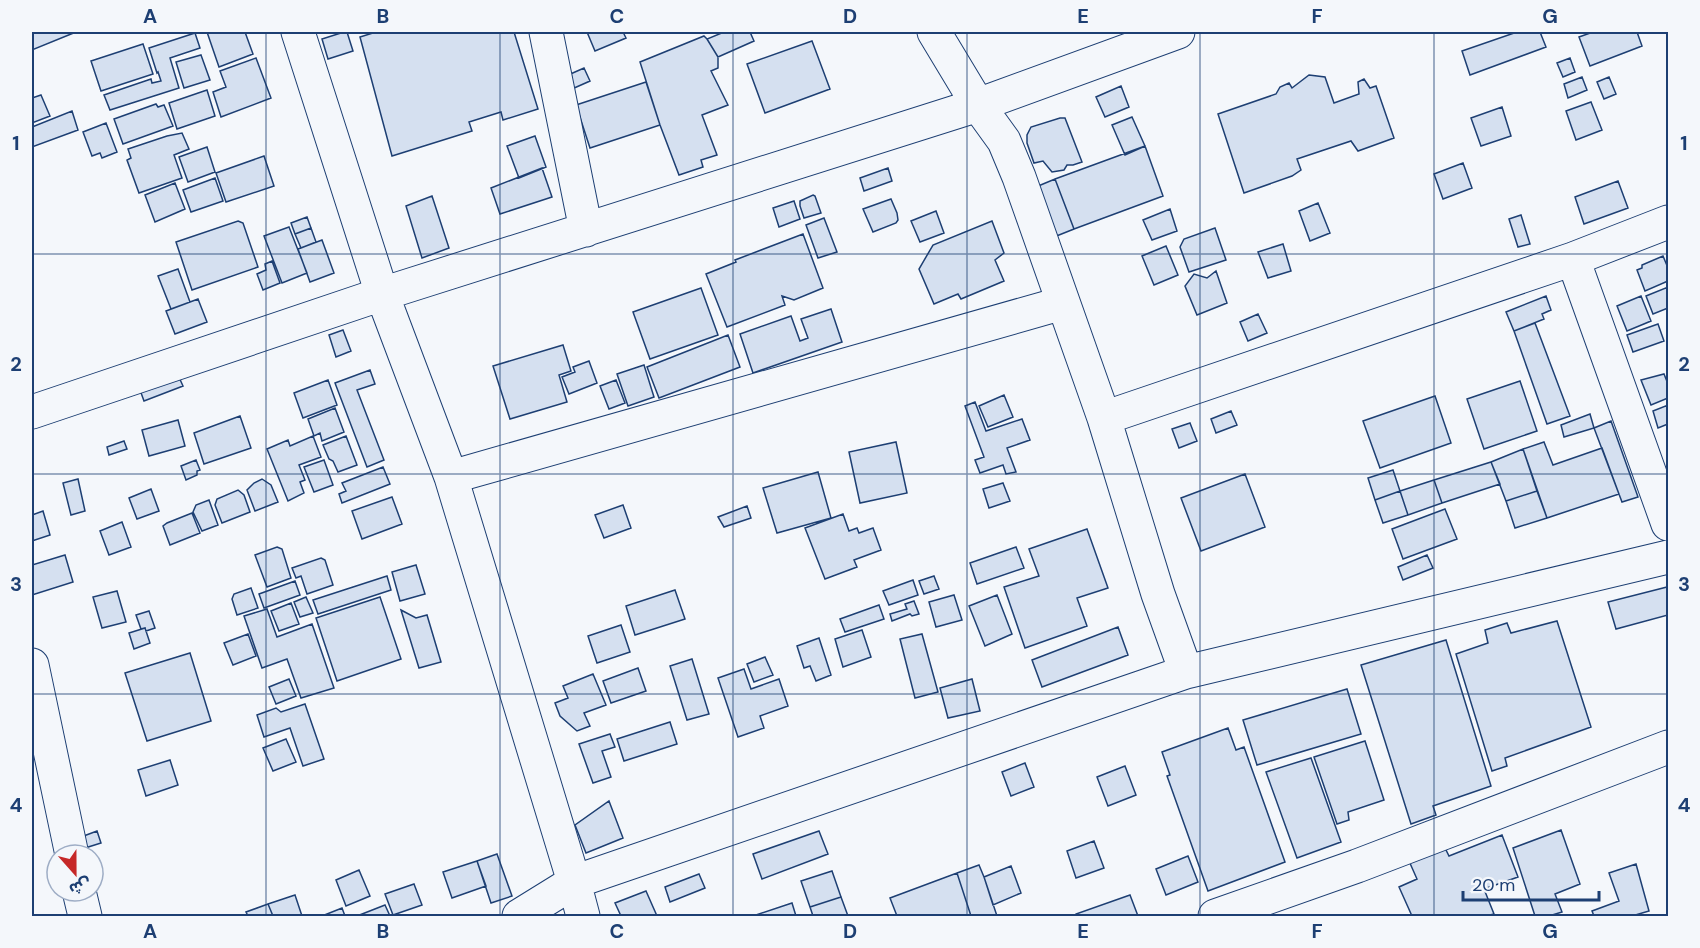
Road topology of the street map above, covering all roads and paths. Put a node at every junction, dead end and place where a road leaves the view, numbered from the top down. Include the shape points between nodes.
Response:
1 (298, 32) edge
2 (546, 32) edge
3 (934, 32) edge
4 (1178, 32) edge
5 (978, 105) junction
6 (1668, 222) edge
7 (586, 230) junction
8 (1573, 260) junction
9 (382, 294) junction
10 (1063, 303) junction
11 (32, 412) edge
12 (1104, 418) junction
13 (451, 477) junction
14 (1668, 524) edge
15 (1668, 557) edge
16 (32, 665) edge
17 (1186, 672) junction
18 (1668, 747) edge
19 (69, 843) edge
20 (574, 882) junction
21 (519, 916) edge
22 (583, 916) edge
23 (1215, 916) edge

1 - 9 street
2 - 7 street
3 - 5 street
4 - 5 street
5 - 7 street
5 - 10 street via 1004,141
6 - 8 street
7 - 9 street
8 - 12 street
8 - 14 street
9 - 11 street
9 - 13 street
10 - 12 street
10 - 13 street
12 - 17 street
13 - 20 street
15 - 17 street
16 - 19 street
17 - 20 street
18 - 23 street
20 - 21 street
20 - 22 street

